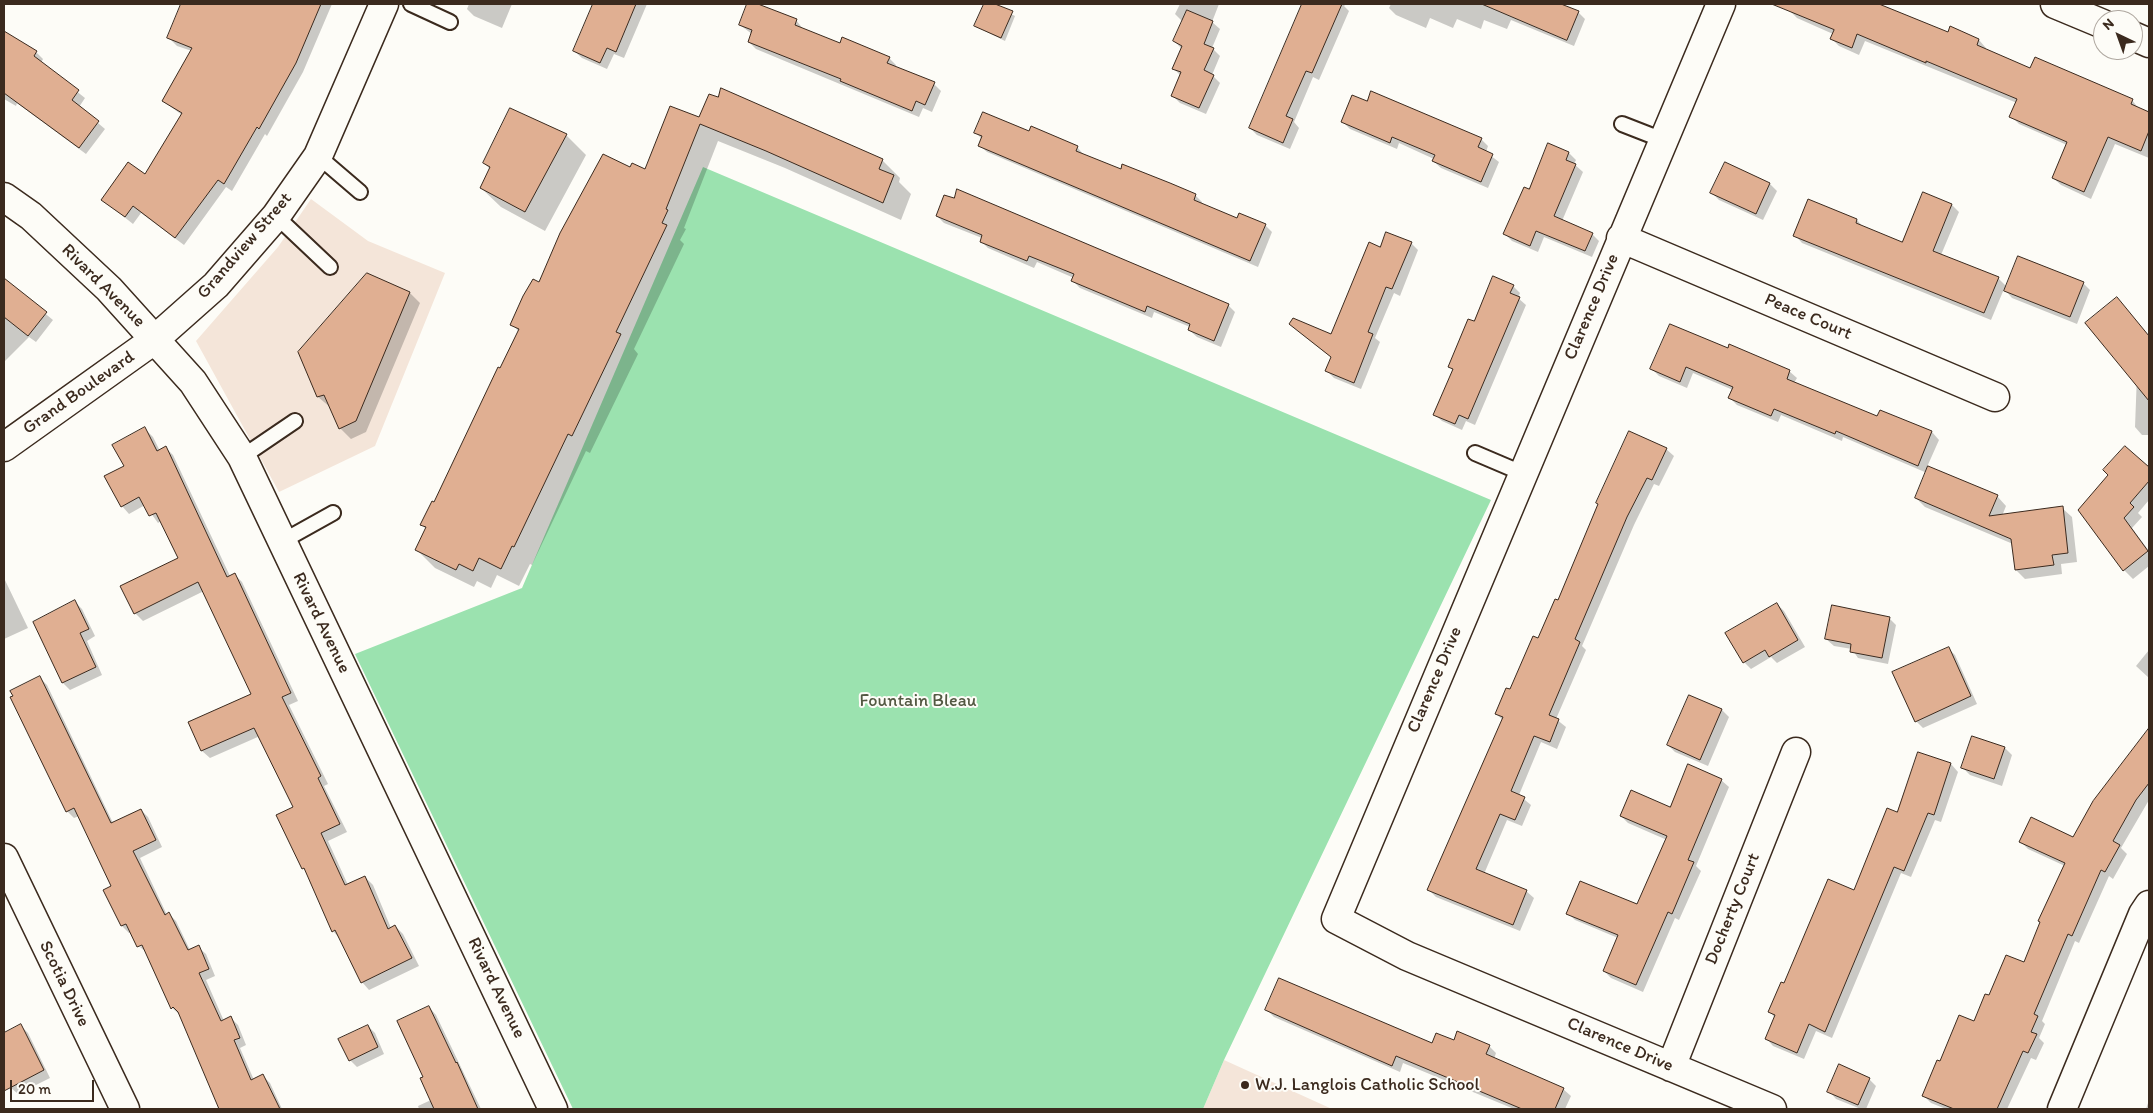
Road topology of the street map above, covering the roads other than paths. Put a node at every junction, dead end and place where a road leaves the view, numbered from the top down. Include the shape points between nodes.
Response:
1 (384, 4) edge
2 (411, 4) edge
3 (1721, 4) edge
4 (2055, 4) edge
5 (2093, 20) edge
6 (450, 22) dead end
7 (1622, 124) dead end
8 (1663, 140) junction
9 (318, 156) junction
10 (360, 192) dead end
11 (4, 197) edge
12 (276, 216) junction
13 (1621, 238) junction
14 (330, 268) dead end
15 (154, 340) junction
16 (1995, 397) dead end
17 (295, 420) dead end
18 (4, 447) edge
19 (1475, 453) dead end
20 (242, 457) junction
21 (1522, 473) junction
22 (333, 513) dead end
23 (281, 542) junction
24 (1796, 752) dead end
25 (4, 858) edge
26 (2149, 905) edge
27 (1670, 1067) junction
28 (124, 1109) edge
29 (553, 1109) edge
30 (1772, 1109) edge
31 (2062, 1109) edge

1 - 9 street, Grandview Street
2 - 6 lane
3 - 8 street, Clarence Drive
4 - 5 street
7 - 8 lane
8 - 13 street, Clarence Drive
9 - 10 lane
9 - 12 street, Grandview Street
11 - 15 street, Rivard Avenue via 31,216 109,289
12 - 14 lane
12 - 15 street, Grandview Street via 216,285
13 - 16 street, Peace Court
13 - 21 street, Clarence Drive
15 - 18 street, Grand Boulevard
15 - 20 street, Rivard Avenue via 193,382
17 - 20 lane
19 - 21 lane
20 - 23 street, Rivard Avenue
21 - 27 street, Clarence Drive via 1336,919 1407,956
22 - 23 lane
23 - 29 street, Rivard Avenue
24 - 27 street, Docherty Court
25 - 28 street, Scotia Drive
26 - 31 street
27 - 30 street, Clarence Drive

